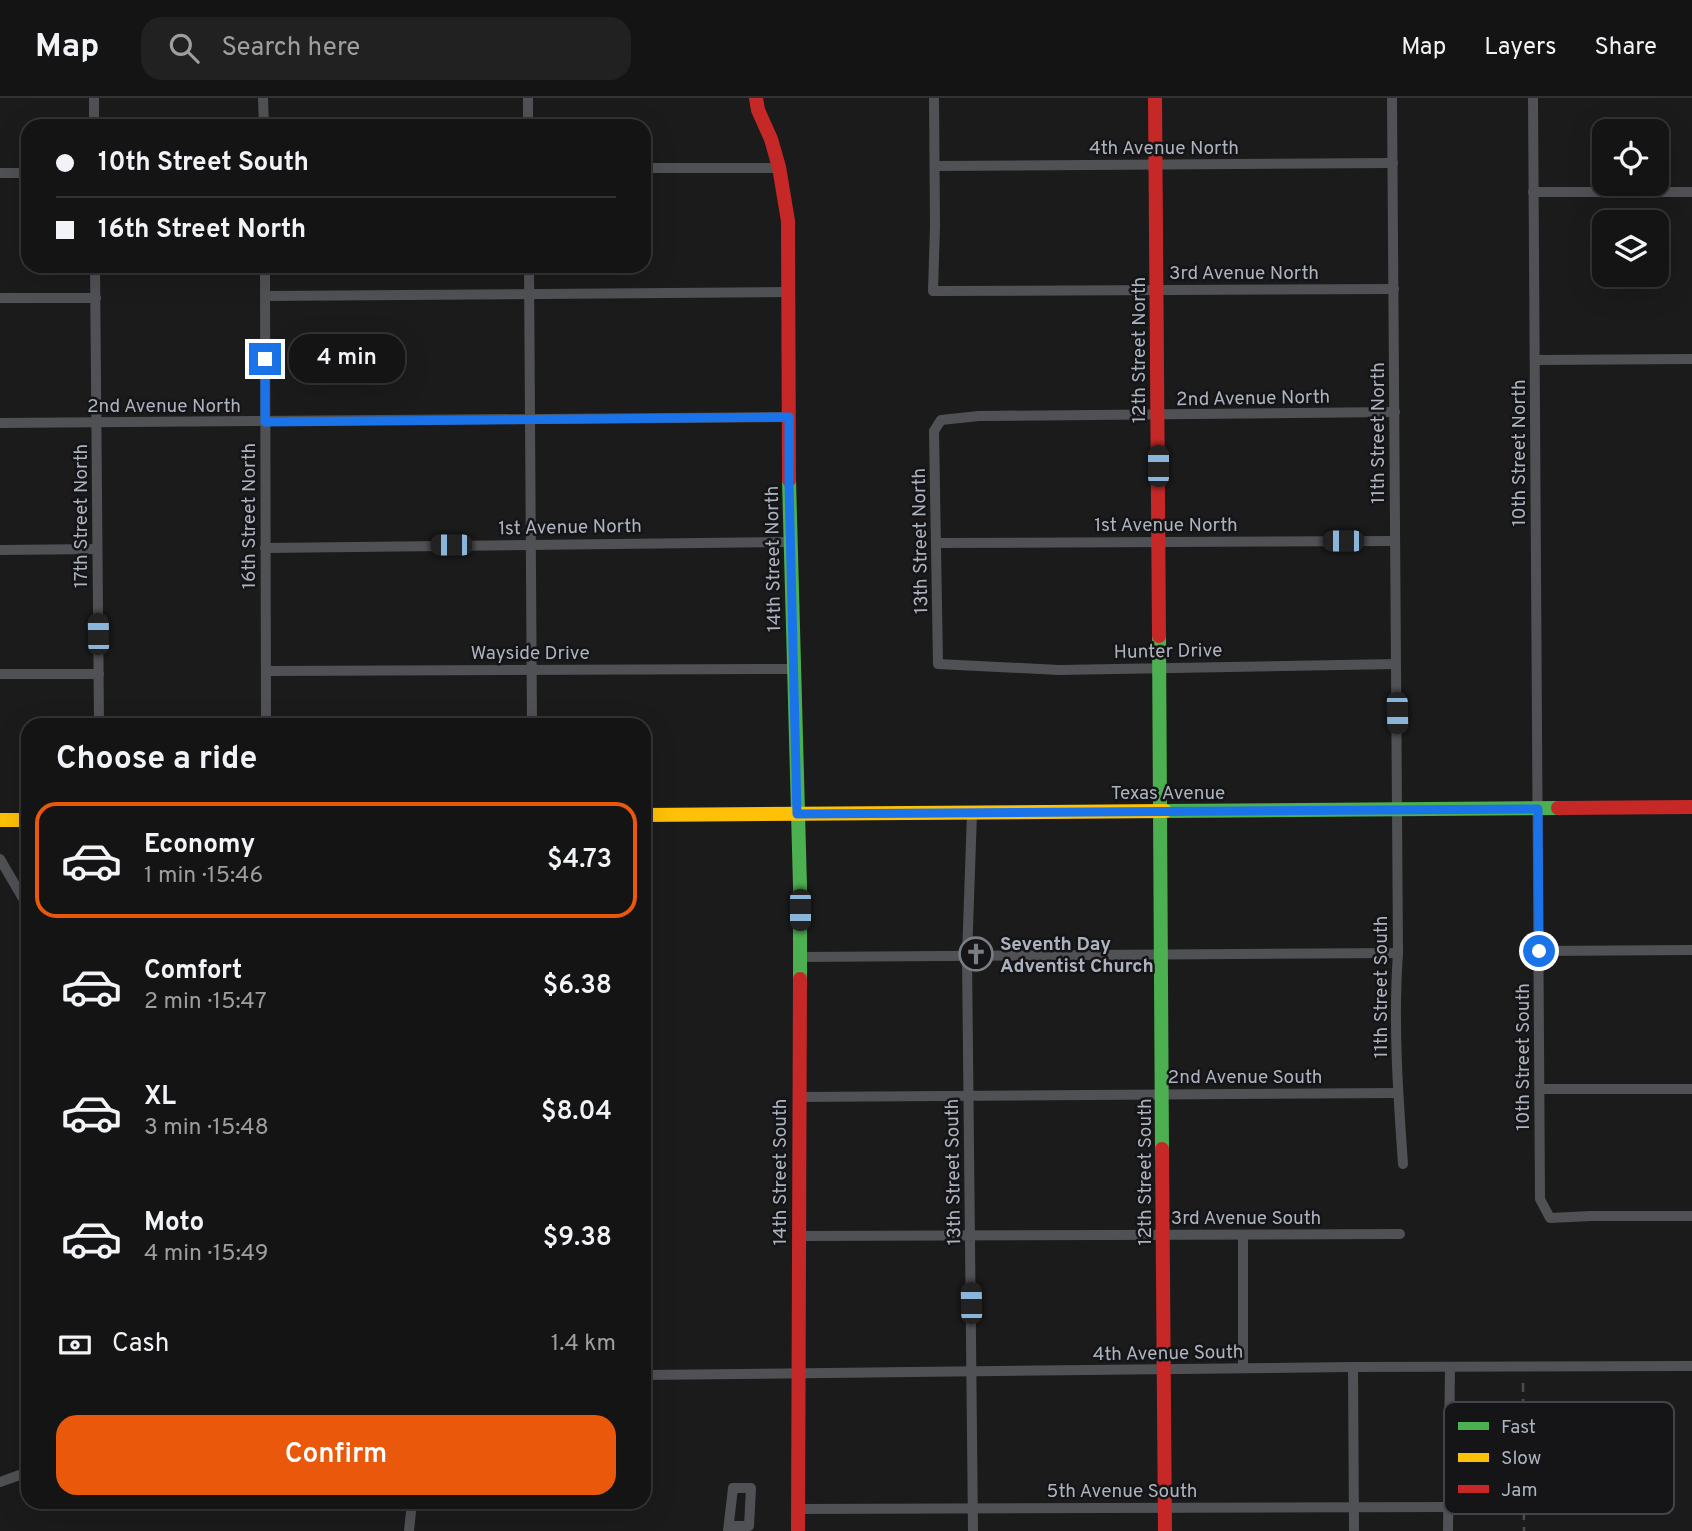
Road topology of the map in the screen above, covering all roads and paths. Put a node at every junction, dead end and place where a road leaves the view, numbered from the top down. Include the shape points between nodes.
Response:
1 (94, 98) edge
2 (263, 98) edge
3 (528, 98) edge
4 (756, 98) edge
5 (934, 98) edge
6 (1155, 98) edge
7 (1392, 98) edge
8 (1533, 98) edge
9 (94, 119) edge
10 (264, 119) edge
11 (528, 119) edge
12 (1393, 163) junction
13 (1156, 164) junction
14 (934, 166) junction
15 (651, 168) edge
16 (780, 168) junction
17 (0, 173) edge
18 (21, 173) edge
19 (1534, 192) junction
20 (1692, 192) edge
21 (95, 273) edge
22 (265, 273) edge
23 (529, 273) edge
24 (1394, 289) junction
25 (1157, 290) junction
26 (789, 292) junction
27 (529, 294) junction
28 (265, 296) junction
29 (0, 298) edge
30 (96, 298) junction
31 (1692, 359) edge
32 (1535, 360) junction
33 (1395, 412) junction
34 (1158, 416) junction
35 (789, 417) junction
36 (530, 419) junction
37 (943, 420) joint
38 (265, 422) junction
39 (96, 423) junction
40 (0, 424) edge
41 (1395, 541) junction
42 (791, 542) junction
43 (1158, 542) junction
44 (936, 543) junction
45 (531, 544) junction
46 (265, 548) junction
47 (97, 549) junction
48 (0, 550) edge
49 (940, 664) joint
50 (1396, 664) junction
51 (1159, 668) junction
52 (532, 669) junction
53 (794, 669) junction
54 (266, 671) junction
55 (0, 674) edge
56 (99, 674) junction
57 (99, 718) edge
58 (266, 718) edge
59 (532, 718) edge
60 (1692, 807) edge
61 (1538, 809) junction
62 (1397, 810) junction
63 (1160, 812) junction
64 (972, 813) junction
65 (797, 814) junction
66 (651, 815) edge
67 (0, 820) edge
68 (21, 820) edge
69 (0, 859) edge
70 (21, 895) edge
71 (1692, 950) edge
72 (1539, 951) junction
73 (1398, 953) junction
74 (1161, 954) junction
75 (967, 956) junction
76 (799, 957) junction
77 (1539, 1089) junction
78 (1692, 1089) edge
79 (1398, 1093) junction
80 (1162, 1094) junction
81 (969, 1096) junction
82 (799, 1097) junction
83 (1404, 1164) dead end
84 (1692, 1216) edge
85 (1400, 1234) dead end
86 (1163, 1235) junction
87 (798, 1236) junction
88 (970, 1236) junction
89 (1243, 1236) junction
90 (1692, 1366) edge
91 (1353, 1367) junction
92 (1450, 1367) junction
93 (1243, 1368) junction
94 (1164, 1369) junction
95 (971, 1372) junction
96 (797, 1374) junction
97 (651, 1375) edge
98 (1449, 1402) edge
99 (21, 1474) edge
100 (0, 1482) edge
101 (1165, 1507) junction
102 (1354, 1507) junction
103 (1444, 1507) edge
104 (973, 1508) junction
105 (411, 1509) edge
106 (797, 1509) junction
107 (409, 1531) edge
108 (728, 1531) edge
109 (736, 1531) edge
110 (797, 1531) edge
111 (973, 1531) edge
112 (1165, 1531) edge
113 (1354, 1531) edge

1 - 9 street
2 - 10 street
3 - 11 street
4 - 16 street, 14th Street North
5 - 14 street
6 - 13 street, 12th Street North
7 - 12 street, 11th Street North
8 - 19 street, 10th Street North
12 - 13 street, 4th Avenue North
12 - 24 street, 11th Street North
13 - 14 street, 4th Avenue North
13 - 25 street, 12th Street North
14 - 25 street, 3rd Avenue North via 933,291
15 - 16 street
16 - 26 street, 14th Street North via 789,232
17 - 18 street
19 - 20 street
19 - 32 street, 10th Street North
21 - 30 street, 17th Street North
22 - 28 street, 16th Street North
23 - 27 street
24 - 25 street, 3rd Avenue North
24 - 33 street, 11th Street North
25 - 34 street, 12th Street North
26 - 27 street
26 - 35 street, 14th Street North
27 - 28 street
27 - 36 street
28 - 38 street, 16th Street North
29 - 30 street
30 - 39 street, 17th Street North
31 - 32 street
32 - 61 street, 10th Street North
33 - 34 street, 2nd Avenue North
33 - 41 street, 11th Street North
34 - 37 street, 2nd Avenue North
34 - 43 street, 12th Street North
35 - 36 street, 2nd Avenue North
35 - 42 street, 14th Street North
36 - 38 street, 2nd Avenue North
36 - 45 street
37 - 44 street, 13th Street North via 934,431
38 - 39 street, 2nd Avenue North
38 - 46 street, 16th Street North
39 - 40 street, 2nd Avenue North
39 - 47 street, 17th Street North
41 - 43 street, 1st Avenue North
41 - 50 street, 11th Street North
42 - 45 street, 1st Avenue North
42 - 53 street, 14th Street North
43 - 44 street, 1st Avenue North
43 - 51 street, 12th Street North
44 - 49 street, 13th Street North
45 - 46 street, 1st Avenue North
45 - 52 street
46 - 54 street, 16th Street North
47 - 48 street
47 - 56 street, 17th Street North
49 - 51 street, Hunter Drive via 1059,670
50 - 51 street, Hunter Drive
50 - 62 street, 11th Street North
51 - 63 street, 12th Street North
52 - 53 street, Wayside Drive
52 - 54 street, Wayside Drive
52 - 59 street
53 - 65 street, 14th Street North
54 - 58 street, 16th Street North
55 - 56 street
56 - 57 street, 17th Street North
60 - 61 street, Texas Avenue
61 - 62 street, Texas Avenue
61 - 72 street, 10th Street South
62 - 63 street, Texas Avenue
62 - 73 street, 11th Street South
63 - 64 street, Texas Avenue
63 - 74 street, 12th Street South
64 - 65 street, Texas Avenue
64 - 75 street, 13th Street South
65 - 66 street, Texas Avenue
65 - 76 street, 14th Street South
67 - 68 street
69 - 70 street
71 - 72 street
72 - 77 street, 10th Street South
73 - 74 street
73 - 79 street, 11th Street South
74 - 75 street
74 - 80 street, 12th Street South
75 - 76 street
75 - 81 street, 13th Street South
76 - 82 street, 14th Street South
77 - 78 street
77 - 84 street, 10th Street South via 1540,1199 1550,1218
79 - 80 street, 2nd Avenue South
79 - 83 street, 11th Street South
80 - 81 street, 2nd Avenue South
80 - 86 street, 12th Street South
81 - 82 street, 2nd Avenue South
81 - 88 street, 13th Street South
82 - 87 street, 14th Street South
85 - 89 street, 3rd Avenue South
86 - 88 street, 3rd Avenue South
86 - 89 street, 3rd Avenue South
86 - 94 street, 12th Street South
87 - 88 street, 3rd Avenue South
87 - 96 street, 14th Street South
88 - 95 street, 13th Street South
89 - 93 street
90 - 92 street, 4th Avenue South
91 - 92 street, 4th Avenue South
91 - 93 street, 4th Avenue South
91 - 102 street
92 - 98 street
93 - 94 street, 4th Avenue South
94 - 95 street, 4th Avenue South
94 - 101 street, 12th Street South
95 - 96 street, 4th Avenue South
95 - 104 street, 13th Street South
96 - 97 street, 4th Avenue South
96 - 106 street, 14th Street South
99 - 100 street
101 - 102 street, 5th Avenue South
101 - 104 street, 5th Avenue South
101 - 112 street, 12th Street South
102 - 103 street, 5th Avenue South
102 - 113 street
104 - 106 street, 5th Avenue South
104 - 111 street, 13th Street South
105 - 107 street
106 - 110 street, 14th Street South
108 - 109 street via 733,1488 751,1488 749,1526 735,1526

